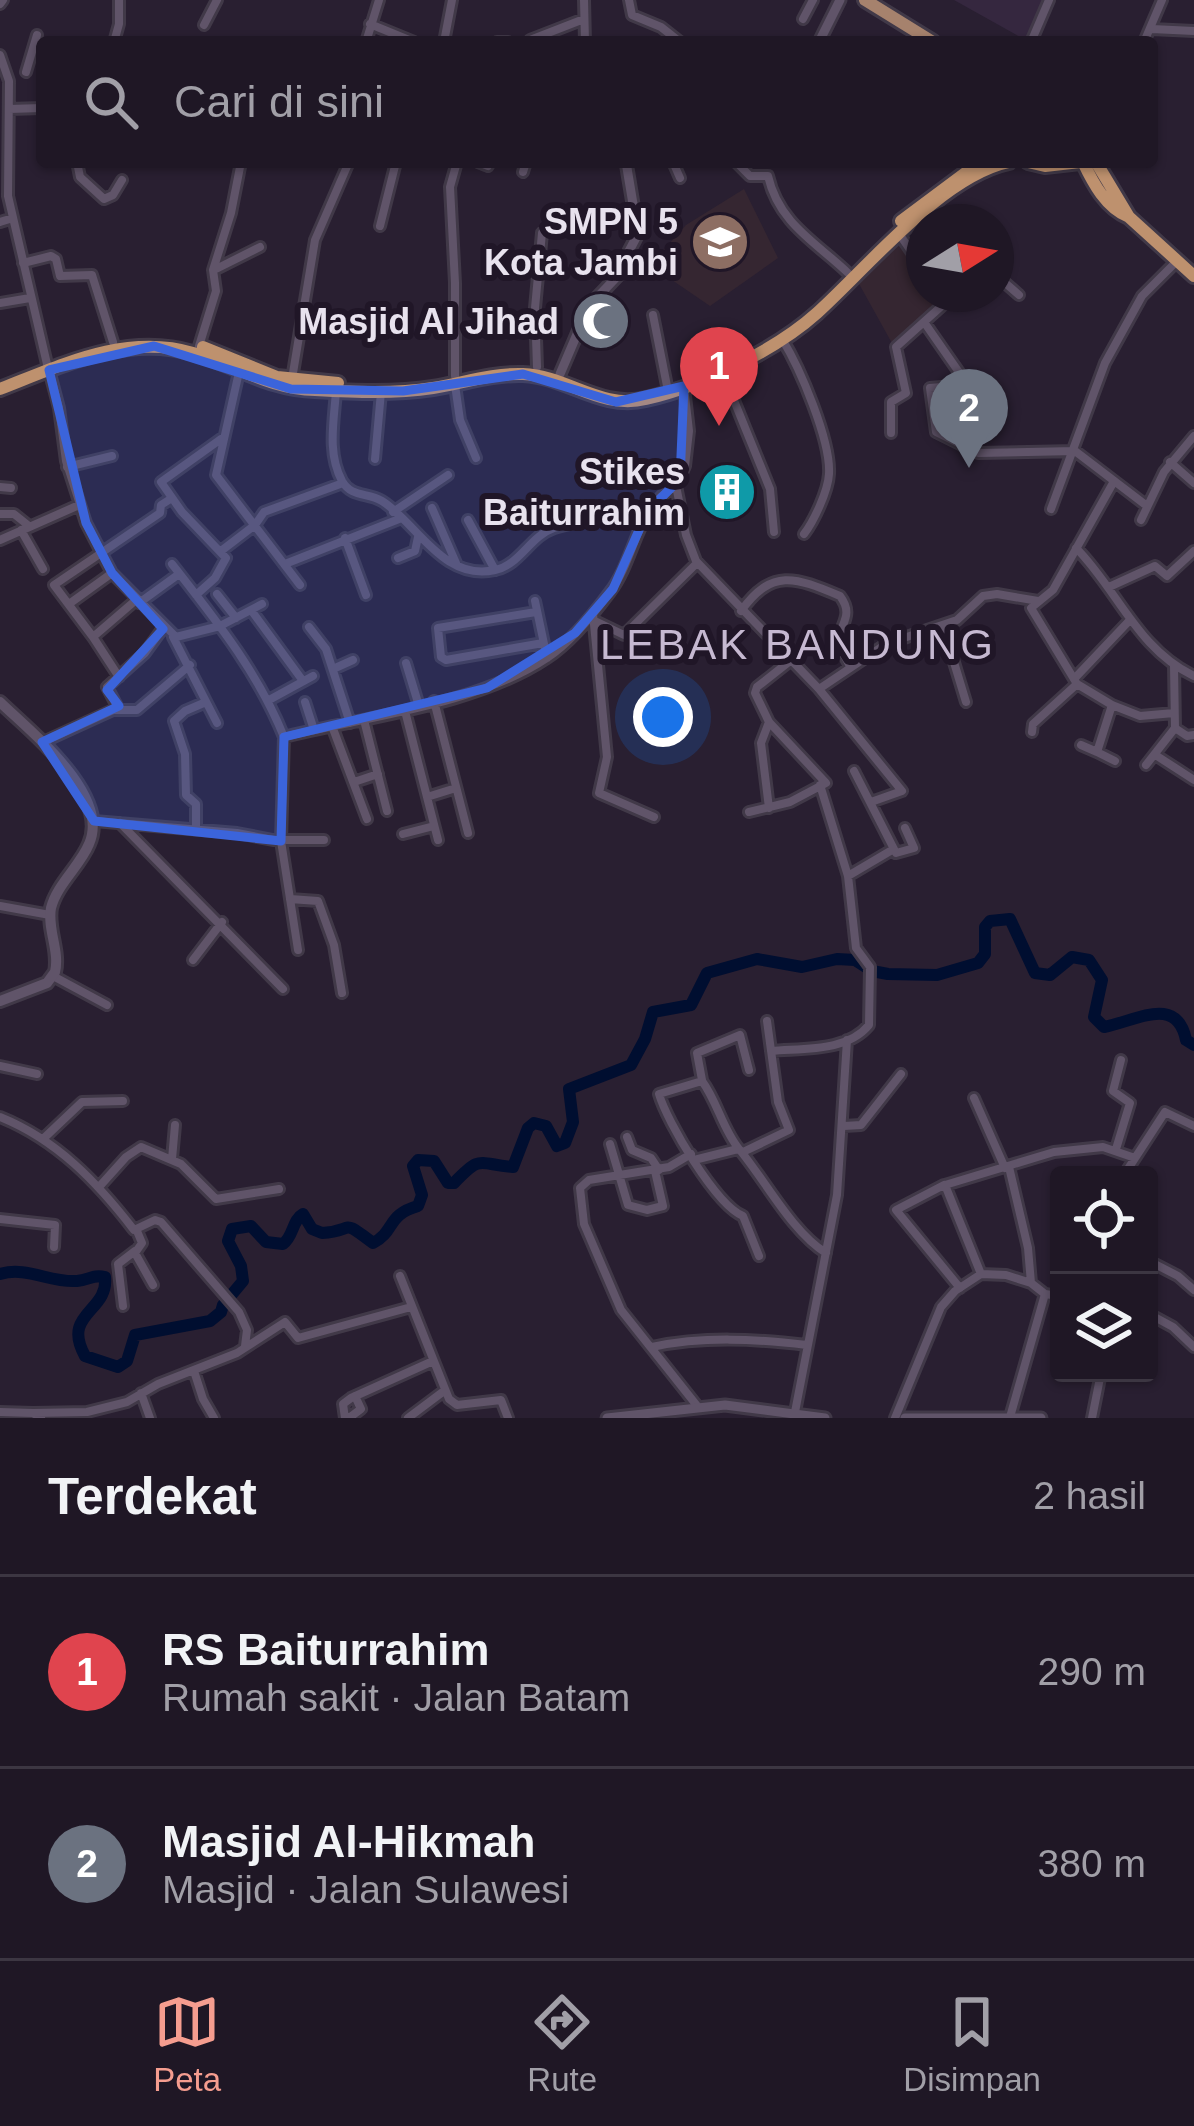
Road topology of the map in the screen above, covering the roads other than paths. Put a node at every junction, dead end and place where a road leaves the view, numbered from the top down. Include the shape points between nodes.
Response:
1 (119, 0) edge
2 (217, 0) edge
3 (379, 0) edge
4 (452, 0) edge
5 (584, 0) edge
6 (629, 0) edge
7 (813, 0) edge
8 (840, 0) edge
9 (865, 0) edge
10 (877, 0) edge
11 (1049, 0) edge
12 (1162, 0) edge
13 (892, 8) edge
14 (584, 19) junction
15 (803, 19) dead end
16 (370, 24) junction
17 (204, 25) dead end
18 (1152, 28) junction
19 (1194, 31) edge
20 (116, 36) edge
21 (367, 36) edge
22 (399, 36) edge
23 (445, 36) edge
24 (542, 36) edge
25 (585, 36) edge
26 (672, 36) edge
27 (822, 36) edge
28 (926, 36) edge
29 (935, 36) edge
30 (1034, 36) edge
31 (1147, 36) edge
32 (36, 38) edge
33 (1, 56) edge
34 (5, 88) edge
35 (36, 108) edge
36 (8, 109) junction
37 (79, 168) edge
38 (241, 168) edge
39 (346, 168) edge
40 (394, 168) edge
41 (455, 168) edge
42 (627, 168) edge
43 (676, 168) edge
44 (743, 168) edge
45 (970, 168) edge
46 (992, 168) edge
47 (1085, 168) edge
48 (1100, 168) edge
49 (680, 178) dead end
50 (122, 180) dead end
51 (1129, 217) junction
52 (13, 218) junction
53 (0, 222) edge
54 (380, 226) dead end
55 (542, 233) dead end
56 (898, 233) junction
57 (906, 244) edge
58 (260, 247) dead end
59 (1177, 260) junction
60 (23, 262) junction
61 (213, 270) junction
62 (848, 273) junction
63 (1194, 276) edge
64 (1014, 291) edge
65 (1019, 295) dead end
66 (30, 297) junction
67 (0, 303) edge
68 (932, 312) edge
69 (653, 315) dead end
70 (924, 322) junction
71 (789, 332) junction
72 (113, 341) junction
73 (199, 346) junction
74 (48, 367) junction
75 (537, 368) junction
76 (721, 370) junction
77 (239, 372) junction
78 (560, 374) junction
79 (455, 380) junction
80 (292, 384) junction
81 (0, 385) edge
82 (964, 385) junction
83 (667, 386) junction
84 (684, 386) junction
85 (336, 391) junction
86 (381, 391) junction
87 (891, 433) dead end
88 (1194, 436) edge
89 (222, 438) junction
90 (963, 445) junction
91 (1076, 452) junction
92 (112, 456) dead end
93 (476, 458) dead end
94 (375, 459) dead end
95 (1170, 461) junction
96 (68, 467) junction
97 (448, 475) dead end
98 (343, 482) junction
99 (1113, 483) junction
100 (1194, 483) edge
101 (676, 486) junction
102 (172, 498) junction
103 (79, 505) junction
104 (1147, 506) junction
105 (432, 508) dead end
106 (1051, 509) dead end
107 (647, 512) junction
108 (0, 514) edge
109 (396, 515) junction
110 (468, 520) dead end
111 (1141, 520) dead end
112 (255, 526) junction
113 (25, 528) junction
114 (774, 532) dead end
115 (804, 534) dead end
116 (418, 537) junction
117 (345, 538) junction
118 (0, 540) edge
119 (1076, 548) junction
120 (1194, 550) edge
121 (221, 551) junction
122 (101, 554) junction
123 (398, 558) dead end
124 (283, 561) junction
125 (697, 563) junction
126 (172, 564) dead end
127 (457, 565) junction
128 (43, 569) dead end
129 (496, 570) junction
130 (112, 573) junction
131 (179, 574) junction
132 (300, 585) dead end
133 (1108, 587) junction
134 (218, 593) dead end
135 (366, 595) dead end
136 (196, 596) junction
137 (138, 602) junction
138 (1040, 602) junction
139 (69, 604) junction
140 (262, 604) dead end
141 (251, 610) junction
142 (741, 610) junction
143 (593, 616) junction
144 (236, 618) junction
145 (1129, 621) junction
146 (220, 626) junction
147 (943, 626) junction
148 (309, 627) dead end
149 (163, 628) junction
150 (172, 636) junction
151 (93, 637) junction
152 (543, 643) junction
153 (547, 658) junction
154 (352, 660) dead end
155 (790, 661) junction
156 (406, 663) dead end
157 (1174, 664) junction
158 (190, 665) junction
159 (850, 666) junction
160 (333, 669) junction
161 (119, 676) junction
162 (314, 676) dead end
163 (1194, 676) edge
164 (303, 681) junction
165 (1076, 681) junction
166 (819, 688) junction
167 (268, 700) junction
168 (434, 701) junction
169 (0, 702) edge
170 (206, 702) junction
171 (304, 702) dead end
172 (966, 702) dead end
173 (419, 706) junction
174 (1112, 706) junction
175 (118, 709) junction
176 (405, 710) junction
177 (1174, 713) junction
178 (364, 720) junction
179 (769, 722) junction
180 (217, 723) dead end
181 (350, 723) junction
182 (332, 726) junction
183 (1175, 728) junction
184 (314, 730) junction
185 (1032, 732) dead end
186 (1194, 735) edge
187 (284, 737) junction
188 (42, 742) junction
189 (1081, 745) dead end
190 (1097, 752) junction
191 (1157, 755) junction
192 (1115, 761) dead end
193 (1146, 765) dead end
194 (854, 771) dead end
195 (378, 774) junction
196 (1194, 780) edge
197 (354, 782) junction
198 (820, 785) junction
199 (456, 788) junction
200 (427, 797) junction
201 (871, 802) junction
202 (769, 808) junction
203 (387, 811) dead end
204 (749, 812) dead end
205 (654, 818) dead end
206 (367, 819) dead end
207 (94, 821) junction
208 (120, 823) junction
209 (434, 826) junction
210 (905, 828) dead end
211 (196, 829) junction
212 (469, 833) dead end
213 (403, 834) dead end
214 (324, 840) dead end
215 (438, 840) dead end
216 (281, 841) junction
217 (892, 850) junction
218 (848, 875) junction
219 (290, 899) junction
220 (0, 906) edge
221 (50, 915) junction
222 (221, 922) junction
223 (298, 950) dead end
224 (193, 960) dead end
225 (53, 976) junction
226 (283, 989) dead end
227 (342, 993) dead end
228 (0, 1001) edge
229 (107, 1005) dead end
230 (767, 1021) dead end
231 (847, 1040) junction
232 (771, 1051) junction
233 (1120, 1060) dead end
234 (0, 1066) edge
235 (749, 1070) dead end
236 (37, 1074) dead end
237 (901, 1074) dead end
238 (702, 1081) junction
239 (974, 1098) dead end
240 (123, 1101) dead end
241 (0, 1117) edge
242 (175, 1125) dead end
243 (844, 1126) junction
244 (1194, 1126) edge
245 (627, 1137) dead end
246 (43, 1139) junction
247 (610, 1144) dead end
248 (1116, 1149) junction
249 (741, 1150) junction
250 (692, 1157) junction
251 (1135, 1157) junction
252 (172, 1159) junction
253 (1130, 1166) edge
254 (1007, 1168) junction
255 (657, 1170) junction
256 (620, 1176) junction
257 (945, 1185) junction
258 (99, 1187) junction
259 (280, 1189) dead end
260 (0, 1219) edge
261 (137, 1231) junction
262 (54, 1246) dead end
263 (135, 1251) junction
264 (826, 1252) junction
265 (759, 1256) dead end
266 (1158, 1266) edge
267 (981, 1274) junction
268 (400, 1276) dead end
269 (1031, 1283) junction
270 (153, 1285) dead end
271 (960, 1288) junction
272 (1194, 1290) edge
273 (1045, 1294) junction
274 (1050, 1295) edge
275 (123, 1306) dead end
276 (411, 1307) junction
277 (1158, 1319) edge
278 (807, 1345) junction
279 (245, 1346) junction
280 (652, 1347) junction
281 (1194, 1347) edge
282 (433, 1361) junction
283 (194, 1371) junction
284 (1098, 1382) edge
285 (444, 1391) junction
286 (141, 1393) junction
287 (127, 1402) junction
288 (700, 1407) junction
289 (0, 1412) edge
290 (795, 1412) junction
291 (37, 1415) edge
292 (1010, 1417) edge
293 (131, 1418) edge
294 (150, 1418) edge
295 (214, 1418) edge
296 (347, 1418) edge
297 (408, 1418) edge
298 (508, 1418) edge
299 (607, 1418) edge
300 (710, 1418) edge
301 (825, 1418) edge
302 (895, 1418) edge
303 (905, 1418) edge
304 (1040, 1418) edge
305 (1092, 1418) edge

1 - 20 street
2 - 17 street
3 - 16 street
4 - 23 street
5 - 14 street
6 - 26 street via 632,15
7 - 15 street
8 - 27 street
9 - 13 main road
10 - 13 main road
11 - 30 street
12 - 18 street
13 - 28 main road
13 - 29 main road
14 - 24 street
14 - 25 street
16 - 21 street
16 - 22 street
18 - 19 street
18 - 31 street
32 - 33 street via 27,68
33 - 34 street
34 - 36 street
35 - 36 street
36 - 52 street
37 - 50 street via 104,199
38 - 61 street
39 - 80 street via 315,240
40 - 54 street
41 - 79 street
42 - 78 street via 638,234 629,264 589,306
43 - 49 street
44 - 62 street via 767,176 806,241
45 - 62 highway
46 - 56 highway
47 - 51 highway
48 - 51 highway
51 - 59 highway
52 - 53 street
52 - 60 street
55 - 75 street
56 - 57 street
56 - 71 highway
58 - 61 street
59 - 63 highway
59 - 91 street via 1142,296 1116,343 1082,418
60 - 66 street
60 - 72 street via 51,256 60,276 92,275
61 - 73 street via 216,291
62 - 71 highway
64 - 65 street
66 - 67 street
66 - 74 street
68 - 70 street
69 - 83 street
70 - 82 street
70 - 87 street via 894,350 906,393 891,402
71 - 76 highway
71 - 83 highway
71 - 115 street via 829,474
72 - 73 highway
72 - 74 highway
73 - 80 highway
74 - 77 highway via 154,346
74 - 81 highway
74 - 96 street
75 - 78 highway
75 - 79 highway
76 - 84 highway
76 - 114 street via 770,489
77 - 80 highway
77 - 89 street
78 - 83 highway via 622,396
79 - 80 highway
79 - 84 highway via 537,376 616,402
79 - 86 highway
79 - 93 street
80 - 85 highway
82 - 90 street
82 - 90 street via 930,388 934,431
84 - 101 street via 689,431
85 - 86 highway
85 - 98 street via 333,450
86 - 94 street
88 - 95 street
89 - 102 street via 162,481
89 - 112 street via 217,478
90 - 91 street via 978,453
91 - 99 street
91 - 106 street
92 - 96 street
95 - 100 street
95 - 104 street
96 - 103 street
97 - 109 street
98 - 109 street
98 - 112 street via 265,512
99 - 104 street
99 - 119 street
101 - 107 street
101 - 125 street
102 - 121 street
102 - 122 street
103 - 113 street
103 - 122 street
104 - 111 street
105 - 127 street
107 - 129 street via 554,528
107 - 143 street via 630,559
108 - 113 street via 14,514
109 - 116 street
109 - 117 street
110 - 129 street
112 - 121 street
112 - 124 street
113 - 118 street
113 - 128 street
116 - 123 street via 415,550
116 - 127 street
117 - 124 street
117 - 135 street
119 - 133 street
119 - 138 street
120 - 133 street via 1167,576 1155,566
121 - 136 street via 227,562
122 - 130 street
122 - 139 street via 55,585
124 - 132 street
125 - 142 street
125 - 143 street via 622,636
126 - 131 street
127 - 129 street
130 - 137 street
130 - 139 street
131 - 136 street
131 - 137 street
133 - 145 street
134 - 144 street
136 - 146 street
137 - 149 street
137 - 151 street
138 - 147 street via 983,596
138 - 165 street via 1032,610
139 - 151 street
140 - 141 street
141 - 144 street
141 - 164 street
142 - 155 street
142 - 159 street via 774,580 840,596 848,620 838,644
143 - 153 street
143 - 205 street via 607,758 599,793
144 - 146 street
145 - 157 street
145 - 165 street
146 - 150 street
146 - 167 street
147 - 159 street
147 - 172 street
148 - 160 street
149 - 150 street
149 - 161 street
150 - 158 street
151 - 161 street
152 - 152 street via 446,660 438,628 536,606
152 - 153 street
153 - 168 street via 488,688
154 - 160 street
155 - 166 street
155 - 179 street via 756,688
156 - 173 street
157 - 163 street
157 - 177 street
158 - 170 street
158 - 175 street via 137,710
159 - 166 street
160 - 181 street
161 - 175 street via 106,688
162 - 164 street
164 - 167 street
165 - 174 street
165 - 185 street
166 - 201 street via 902,790
167 - 187 street
168 - 173 street
168 - 199 street
169 - 188 main road
170 - 180 street
170 - 211 street via 174,721
171 - 184 street
173 - 176 street
174 - 177 street via 1140,716
174 - 190 street
175 - 188 street
176 - 178 street
176 - 200 street
177 - 183 street
178 - 181 street
178 - 195 street
179 - 198 street via 826,783
179 - 202 street via 761,743
181 - 182 street
182 - 184 street
182 - 197 street
183 - 186 street
183 - 191 street
184 - 187 street
187 - 216 street
188 - 207 main road via 77,784
189 - 190 street
190 - 192 street
191 - 193 street
191 - 196 street
194 - 201 street
195 - 197 street
195 - 203 street
197 - 206 street
198 - 202 street
198 - 218 street
199 - 200 street
199 - 212 street
200 - 209 street
201 - 217 street
202 - 204 street
207 - 208 street
207 - 221 main road
208 - 211 street
208 - 222 street
209 - 213 street
209 - 215 street
210 - 217 street via 914,848
211 - 216 street
214 - 216 street
216 - 219 street
217 - 218 street
218 - 231 street via 855,944 870,967 867,1030
219 - 223 street
219 - 227 street via 318,901
220 - 221 street
221 - 225 main road
222 - 224 street
222 - 226 street
225 - 228 main road
225 - 229 street
230 - 232 street
231 - 232 street
231 - 243 street
232 - 249 street via 789,1130
233 - 248 street via 1113,1090 1130,1102
234 - 236 street
235 - 238 street via 737,1036 697,1053
237 - 243 street via 861,1125
238 - 249 street
238 - 250 street via 658,1096
239 - 254 street
240 - 246 street via 82,1102
241 - 246 street
242 - 252 street
243 - 264 street
244 - 251 street via 1165,1112
245 - 255 street
246 - 258 street
247 - 256 street
248 - 251 street
248 - 254 street via 1054,1152
249 - 250 street
249 - 264 street via 806,1239
250 - 255 street
250 - 265 street via 742,1216
251 - 253 street
252 - 258 street via 136,1148
252 - 259 street via 223,1200
254 - 257 street
254 - 269 street
255 - 256 street
255 - 256 street via 662,1208 628,1205
256 - 280 street via 580,1185 584,1224 621,1310
257 - 267 street
257 - 271 street via 896,1210
258 - 261 street
260 - 262 street via 55,1225
261 - 263 street via 142,1243
261 - 279 street via 161,1222 232,1304 246,1325
263 - 270 street
263 - 275 street via 118,1264
264 - 278 street
266 - 272 street
267 - 269 street
267 - 271 street
268 - 276 street
269 - 273 street
271 - 302 street via 941,1306
273 - 274 street
273 - 292 street
276 - 279 street via 298,1338 285,1322
276 - 282 street
277 - 281 street
278 - 280 street via 748,1339
278 - 290 street
279 - 283 street
280 - 288 street
282 - 285 street
282 - 296 street via 343,1404
283 - 286 street
283 - 295 street
284 - 305 street
285 - 297 street
285 - 298 street via 457,1405 501,1400
286 - 287 street
286 - 294 street
287 - 291 street
287 - 293 street
288 - 290 street
288 - 299 street
288 - 300 street
289 - 291 street
290 - 301 street
292 - 303 street
292 - 304 street

